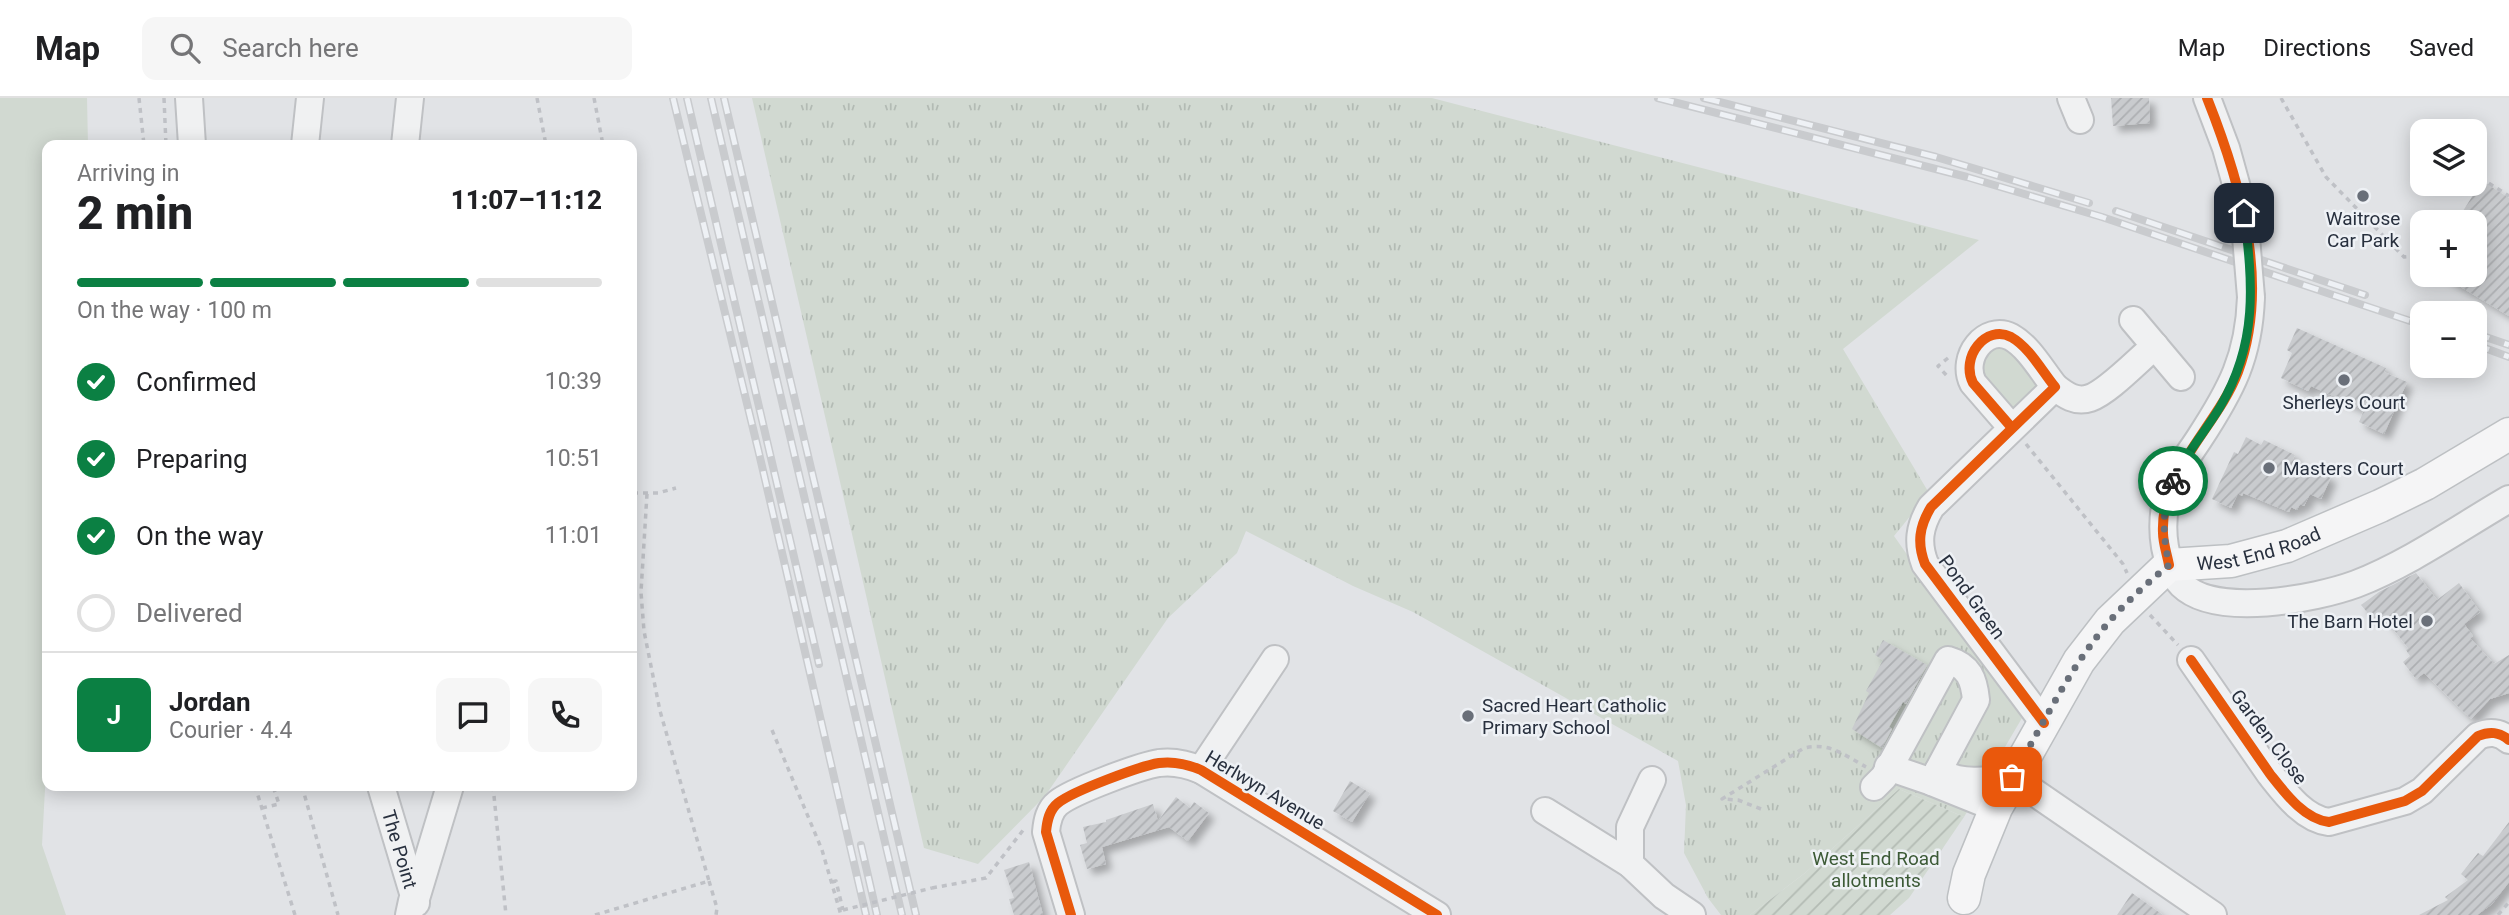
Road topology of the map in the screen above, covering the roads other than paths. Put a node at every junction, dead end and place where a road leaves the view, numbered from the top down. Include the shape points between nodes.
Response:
1 (189, 98) edge
2 (310, 98) edge
3 (410, 98) edge
4 (2207, 98) edge
5 (192, 140) edge
6 (306, 140) edge
7 (406, 140) edge
8 (2133, 320) dead end
9 (2155, 346) junction
10 (2181, 377) dead end
11 (2055, 387) junction
12 (2012, 428) junction
13 (2506, 436) edge
14 (2509, 499) edge
15 (2169, 565) junction
16 (1275, 659) dead end
17 (2191, 660) road end
18 (2044, 723) junction
19 (2509, 740) edge
20 (1201, 770) junction
21 (1935, 776) junction
22 (2012, 777) junction
23 (1652, 780) dead end
24 (382, 791) edge
25 (449, 791) edge
26 (1996, 808) junction
27 (1545, 811) dead end
28 (1630, 864) junction
29 (1963, 910) edge
30 (415, 911) edge
31 (1071, 915) edge
32 (1437, 915) edge
33 (1692, 915) edge
34 (2213, 915) edge

1 - 5 street
2 - 6 street
3 - 7 street
4 - 15 street, bridge via 2244,213 2250,323 2237,374 2168,492 2163,533
8 - 9 street
9 - 10 street
9 - 11 street via 2090,399 2073,398
11 - 12 street, Pond Green
11 - 12 street via 2021,344 2007,335 1991,335 1973,351 1968,366 1973,383
12 - 18 street, Pond Green via 1931,507 1919,535 1920,550 1925,565
13 - 15 main road, West End Road via 2425,484 2287,546 2231,561
14 - 15 street via 2407,560 2356,584 2301,600 2216,601 2190,592
15 - 18 main road, West End Road via 2125,604 2094,640
16 - 20 street
17 - 19 street, Garden Close via 2284,792 2319,821 2405,801 2485,733
18 - 22 main road, West End Road
20 - 31 street, Herlwyn Avenue via 1179,762 1157,763 1084,788 1056,803 1046,832
20 - 32 street, Herlwyn Avenue
21 - 21 street via 1882,777 1948,660 1968,671 1976,700
21 - 22 street
21 - 26 street
22 - 26 main road, West End Road
22 - 34 street
23 - 28 street via 1630,827
24 - 30 street, The Point
25 - 30 street
26 - 29 main road, West End Road via 1969,874
27 - 28 street
28 - 33 street

